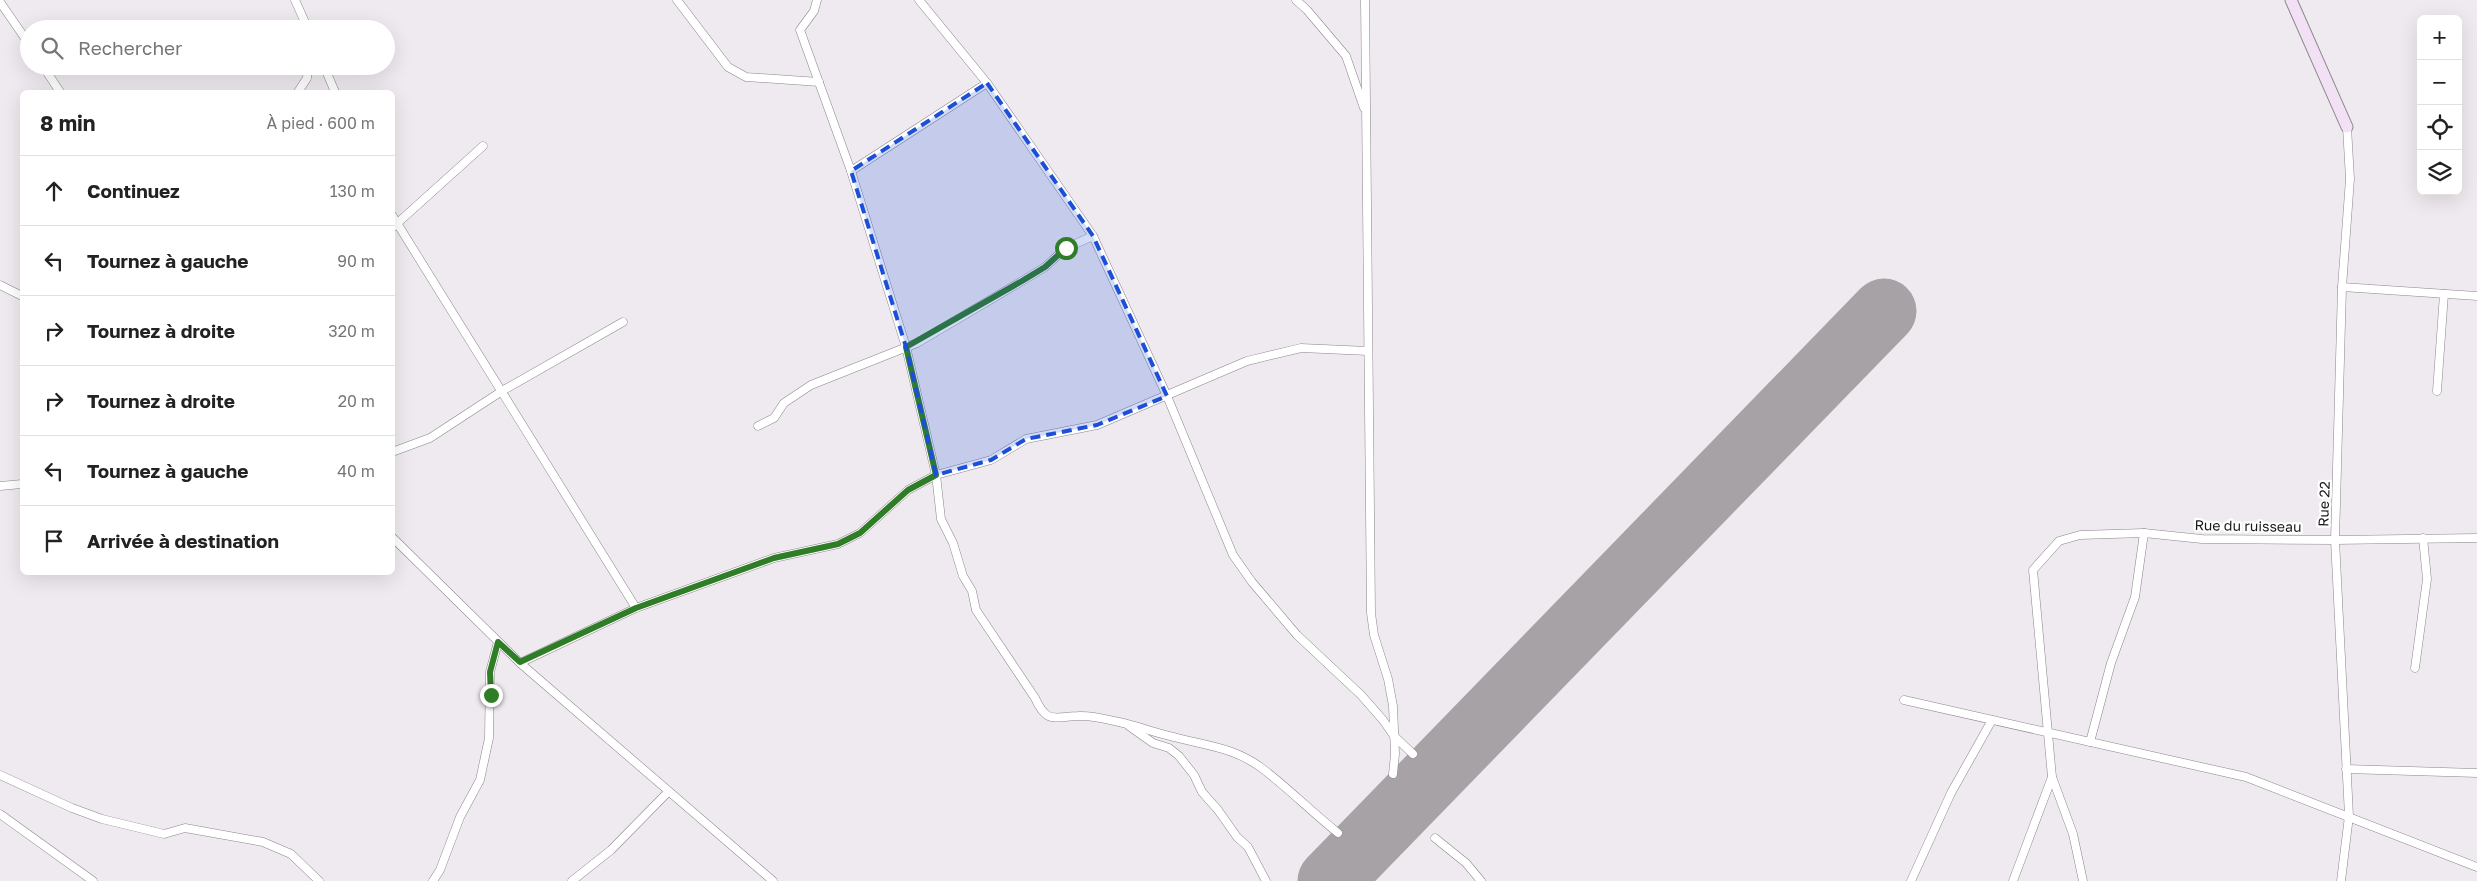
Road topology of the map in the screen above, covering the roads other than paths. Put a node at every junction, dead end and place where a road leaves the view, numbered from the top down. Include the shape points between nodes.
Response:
1 (295, 0) edge
2 (677, 0) edge
3 (817, 0) edge
4 (918, 0) edge
5 (1296, 0) edge
6 (1365, 0) edge
7 (2291, 0) edge
8 (0, 2) edge
9 (304, 20) edge
10 (20, 31) edge
11 (49, 75) edge
12 (307, 75) edge
13 (328, 75) edge
14 (819, 82) junction
15 (987, 83) junction
16 (59, 90) edge
17 (299, 90) edge
18 (334, 90) edge
19 (1366, 115) junction
20 (2346, 127) joint
21 (483, 146) dead end
22 (851, 171) junction
23 (395, 225) edge
24 (1093, 236) junction
25 (0, 285) edge
26 (2342, 287) junction
27 (2444, 294) junction
28 (20, 295) edge
29 (2477, 296) edge
30 (623, 322) dead end
31 (906, 347) junction
32 (1368, 351) junction
33 (502, 391) junction
34 (2438, 391) dead end
35 (1167, 396) junction
36 (758, 426) dead end
37 (395, 451) edge
38 (936, 475) junction
39 (20, 484) edge
40 (0, 486) edge
41 (2144, 533) junction
42 (2423, 538) junction
43 (2477, 538) edge
44 (395, 540) edge
45 (2335, 540) junction
46 (636, 608) junction
47 (498, 642) junction
48 (520, 662) junction
49 (2415, 668) dead end
50 (1904, 700) dead end
51 (1992, 720) junction
52 (1126, 724) junction
53 (2048, 733) junction
54 (1394, 736) junction
55 (2090, 742) junction
56 (1413, 754) dead end
57 (2346, 769) junction
58 (2477, 773) edge
59 (1393, 774) dead end
60 (0, 775) edge
61 (2052, 777) junction
62 (668, 792) junction
63 (0, 814) edge
64 (2349, 816) junction
65 (1338, 832) dead end
66 (1435, 838) dead end
67 (2477, 867) edge
68 (93, 881) edge
69 (319, 881) edge
70 (433, 881) edge
71 (572, 881) edge
72 (773, 881) edge
73 (1266, 881) edge
74 (1481, 881) edge
75 (1911, 881) edge
76 (2013, 881) edge
77 (2083, 881) edge
78 (2341, 881) edge

1 - 9 street
2 - 14 street via 728,66 746,76
3 - 14 street via 814,11 800,30
4 - 15 street
5 - 19 street via 1346,56
6 - 19 street
7 - 20 street
8 - 10 street
11 - 16 street
12 - 17 street
13 - 18 street
14 - 22 street
15 - 22 street
15 - 24 street
19 - 32 street
20 - 26 street, Rue 22 via 2350,179
21 - 23 street
22 - 31 street
23 - 33 street
24 - 31 street via 1066,248 1045,267
24 - 35 street
25 - 28 street
26 - 27 street
26 - 45 street, Rue 22
27 - 29 street
27 - 34 street
30 - 33 street
31 - 36 street via 811,385 784,403 774,418
31 - 38 street
32 - 35 street via 1292,350 1247,361
32 - 54 street via 1371,613 1378,653 1388,678
33 - 37 street via 430,438
33 - 46 street
35 - 38 street via 1097,425 1026,439 991,460
35 - 54 street via 1233,555 1297,635 1360,695
38 - 46 street via 908,490 860,533 838,544 774,558
38 - 52 street via 941,518 963,576 972,590 976,610 1042,713 1049,717 1078,716
39 - 40 street
41 - 45 street, Rue du ruisseau via 2202,539
41 - 53 street, Rue du ruisseau via 2080,535 2059,541 2033,570
41 - 55 street via 2136,597 2111,663
42 - 43 street, Rue du ruisseau
42 - 45 street, Rue du ruisseau
42 - 49 street via 2427,579
44 - 47 street
45 - 57 street, Rue 22
46 - 48 street
47 - 48 street
47 - 70 street via 490,672 489,738 480,780 460,817
48 - 62 street
50 - 51 street
51 - 53 street
51 - 75 street via 1951,793
52 - 65 street via 1219,746 1238,755 1262,768
52 - 73 street via 1152,743 1169,748 1179,756 1202,792 1248,847
53 - 55 street
53 - 61 street
54 - 56 street
54 - 59 street
55 - 64 street via 2246,777
57 - 58 street
57 - 64 street, Rue 22
60 - 69 street via 72,808 164,834 185,828 263,842 291,854
61 - 76 street
61 - 77 street via 2073,834
62 - 71 street via 611,850
62 - 72 street
63 - 68 street
64 - 67 street
64 - 78 street, Rue 22
66 - 74 street via 1466,863

